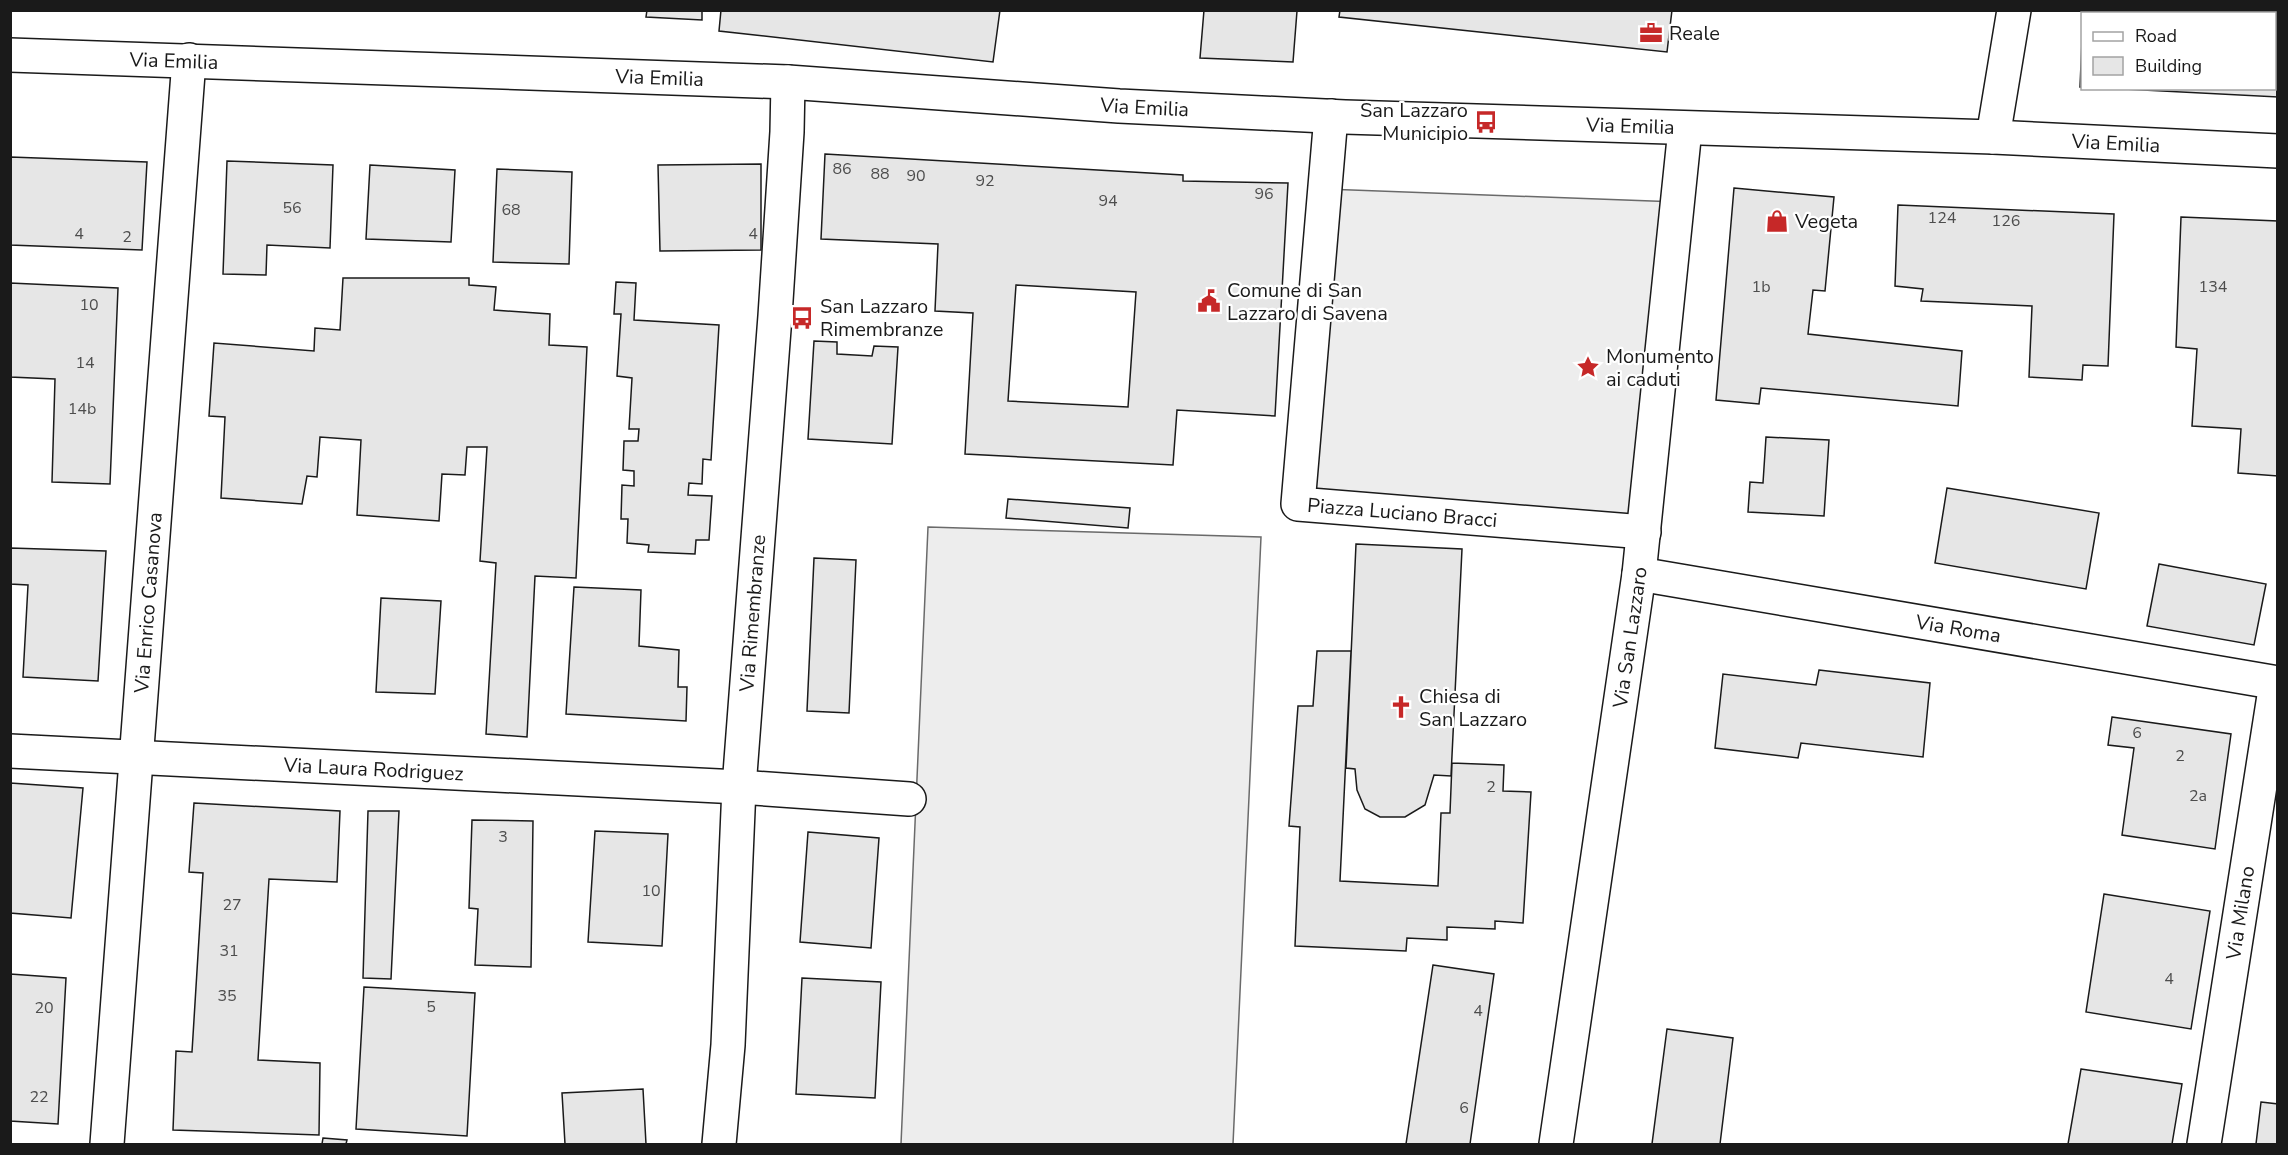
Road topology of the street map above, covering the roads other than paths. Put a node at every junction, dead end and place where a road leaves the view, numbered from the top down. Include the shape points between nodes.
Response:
1 (2014, 10) edge
2 (10, 55) edge
3 (189, 60) junction
4 (788, 81) junction
5 (1330, 116) junction
6 (1685, 129) junction
7 (1993, 136) junction
8 (2277, 151) edge
9 (1644, 532) junction
10 (1639, 574) junction
11 (2277, 683) edge
12 (10, 751) edge
13 (137, 759) junction
14 (739, 787) junction
15 (909, 799) dead end
16 (108, 1144) edge
17 (719, 1144) edge
18 (1556, 1144) edge
19 (2204, 1144) edge

1 - 7 street
2 - 3 street, Via Emilia
3 - 4 street, Via Emilia
3 - 13 street, Via Enrico Casanova
4 - 5 street, Via Emilia via 1119,106
4 - 14 street, Via Rimembranze via 775,316
5 - 6 street, Via Emilia
5 - 9 street, Piazza Luciano Bracci via 1298,504
6 - 7 street, Via Emilia
6 - 9 street, Via San Lazzaro
7 - 8 street, Via Emilia
9 - 10 street, Via San Lazzaro
10 - 11 street, Via Roma
10 - 18 street, Via San Lazzaro
11 - 19 street, Via Milano
12 - 13 street, Via Laura Rodriguez
13 - 14 street, Via Laura Rodriguez
13 - 16 street, Via Enrico Casanova
14 - 15 street, Via Laura Rodriguez
14 - 17 street, Via Rimembranze via 728,1045

